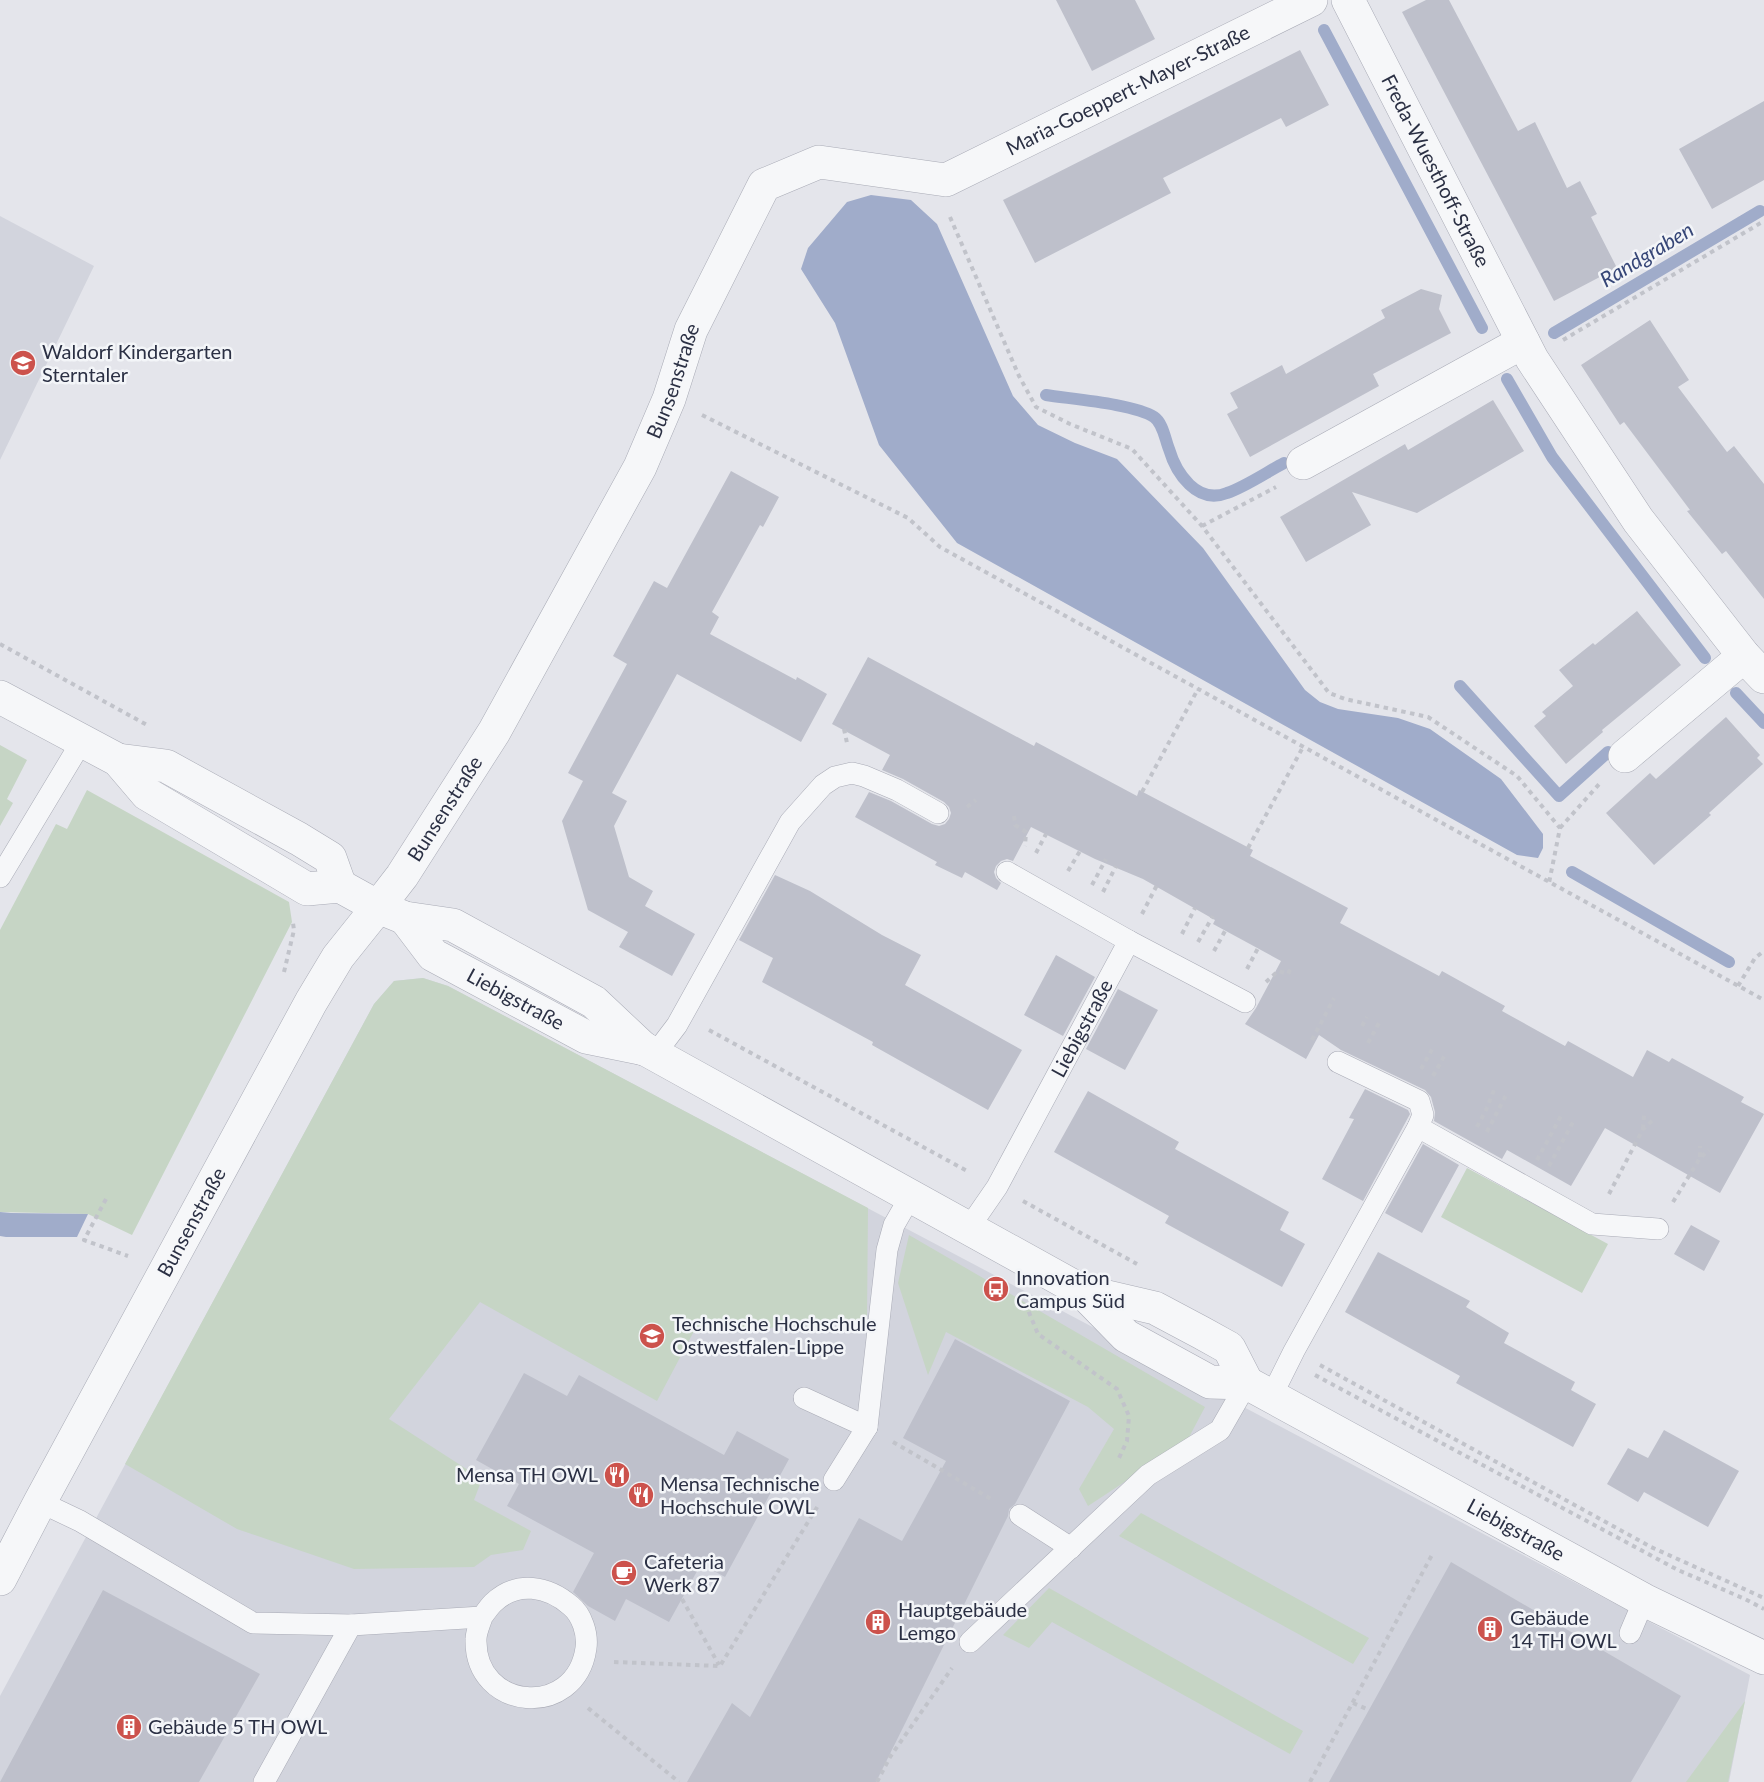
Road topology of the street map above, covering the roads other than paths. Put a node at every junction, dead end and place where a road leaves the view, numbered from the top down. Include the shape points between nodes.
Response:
1 (1311, 0) edge
2 (1348, 0) edge
3 (946, 180) joint
4 (1528, 351) junction
5 (1303, 463) road end
6 (1754, 667) edge
7 (0, 697) edge
8 (82, 741) junction
9 (1625, 756) road end
10 (938, 813) dead end
11 (1007, 872) dead end
12 (0, 877) edge
13 (392, 913) junction
14 (1128, 941) junction
15 (1245, 1002) dead end
16 (650, 1052) junction
17 (1338, 1062) dead end
18 (1418, 1127) junction
19 (910, 1197) junction
20 (968, 1229) junction
21 (1658, 1229) road end
22 (1259, 1390) junction
23 (804, 1398) dead end
24 (867, 1427) junction
25 (834, 1480) road end
26 (40, 1502) junction
27 (1020, 1515) road end
28 (1071, 1548) junction
29 (0, 1579) edge
30 (1644, 1600) junction
31 (482, 1617) junction
32 (351, 1625) junction
33 (1630, 1632) dead end
34 (970, 1642) road end
35 (1764, 1658) edge
36 (264, 1782) edge

1 - 3 street, Maria-Goeppert-Mayer-Straße
2 - 4 street, Freda-Wuesthoff-Straße
3 - 13 street, Bunsenstraße via 819,162 764,185 691,330 669,399 640,467 494,732 402,876
4 - 5 street
4 - 6 street, Freda-Wuesthoff-Straße via 1638,520
6 - 9 street, Freda-Wuesthoff-Straße
7 - 8 street, Liebigstraße
8 - 12 lane
8 - 13 street, Liebigstraße via 118,760 147,794 307,889 340,886
10 - 16 lane via 897,790 852,773 823,785 790,822 677,1025
11 - 14 lane
13 - 16 street, Liebigstraße via 433,955 586,1037
13 - 26 street, Bunsenstraße via 338,957 311,1002
14 - 15 lane
14 - 20 lane, Liebigstraße via 997,1187
16 - 19 street, Liebigstraße
17 - 18 lane via 1419,1101 1423,1115
18 - 21 lane via 1592,1224
18 - 22 lane via 1294,1351
19 - 20 street, Liebigstraße
19 - 24 lane via 894,1225 887,1250
20 - 22 street, Liebigstraße via 1082,1291 1126,1336 1209,1382
22 - 28 lane via 1220,1430 1148,1475
22 - 30 street, Liebigstraße
23 - 24 lane
24 - 25 lane
26 - 29 street, Bunsenstraße
26 - 32 lane via 80,1521 253,1623
27 - 28 lane
28 - 34 lane
30 - 33 lane
30 - 35 street, Liebigstraße
31 - 31 lane via 476,1638 478,1659 487,1678 504,1692 524,1699 545,1698 564,1688 584,1661 584,1625 561,1597 544,1589 508,1593
31 - 32 lane
32 - 36 lane

